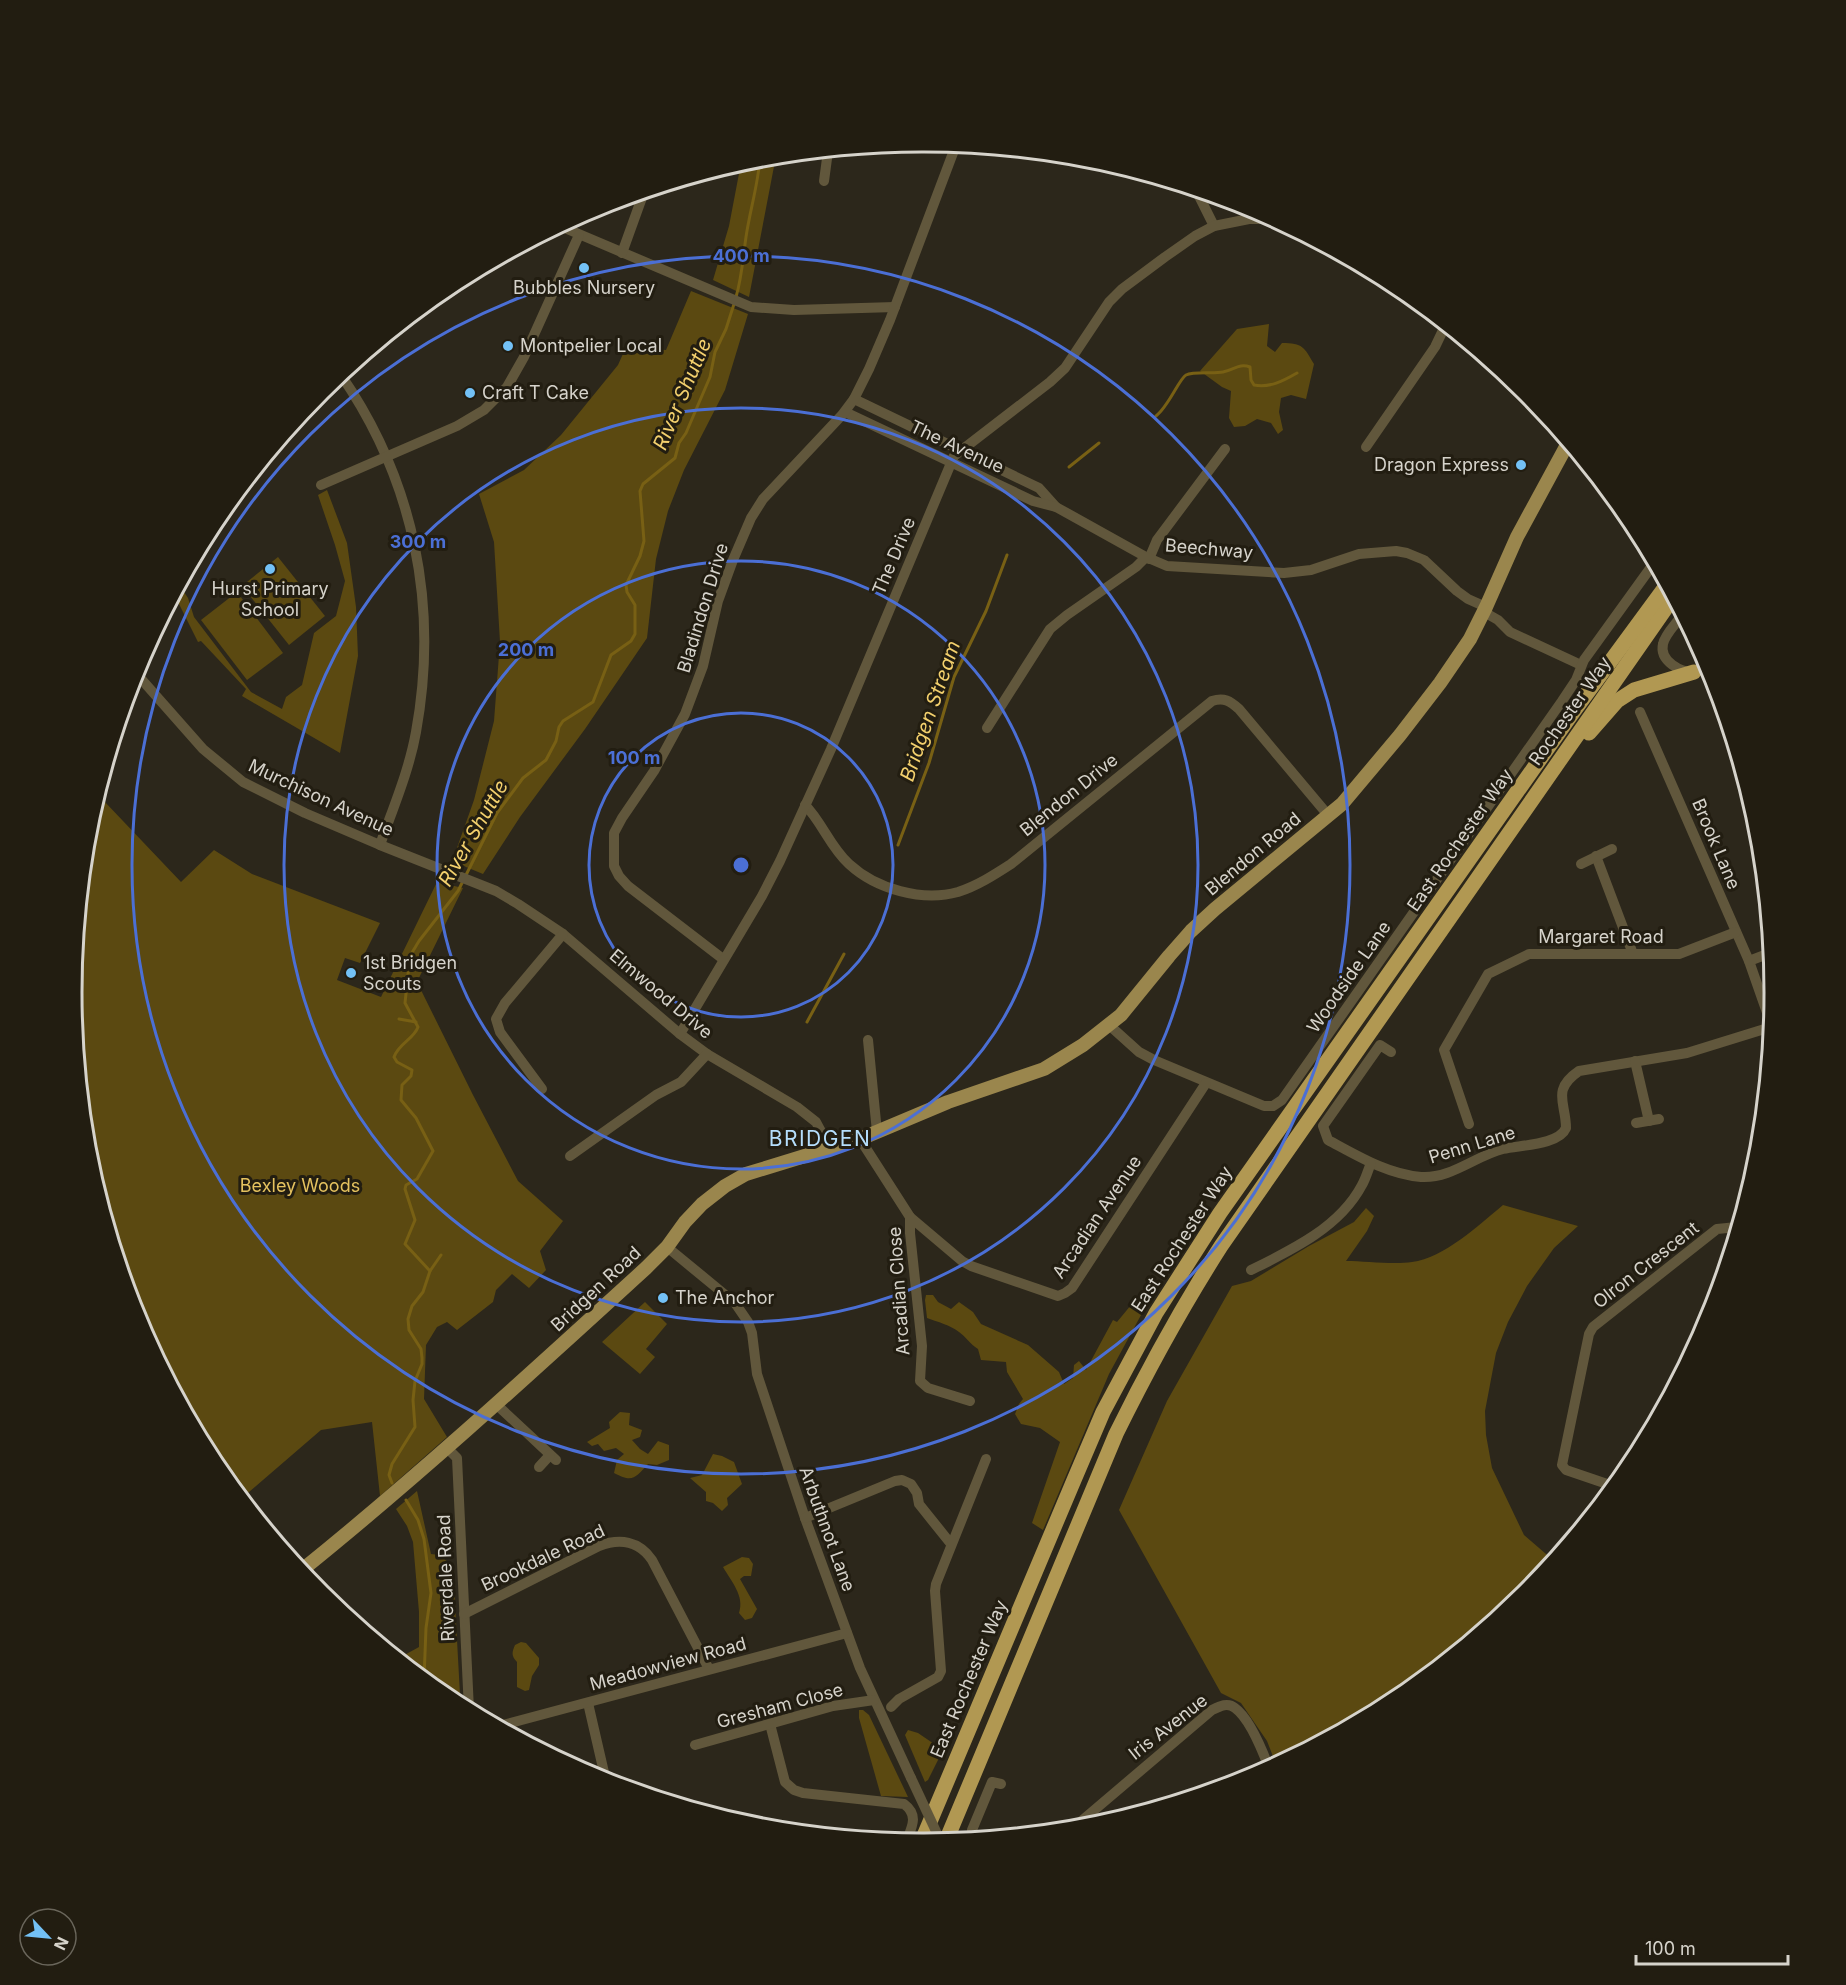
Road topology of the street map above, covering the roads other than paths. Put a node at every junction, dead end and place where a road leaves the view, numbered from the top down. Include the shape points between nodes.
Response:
1 (953, 153) edge
2 (827, 158) edge
3 (824, 182) dead end
4 (1201, 200) edge
5 (642, 201) edge
6 (1252, 219) edge
7 (1214, 226) junction
8 (569, 230) edge
9 (579, 235) junction
10 (622, 253) junction
11 (895, 307) junction
12 (1442, 332) edge
13 (346, 382) edge
14 (854, 399) junction
15 (845, 412) junction
16 (1366, 447) dead end
17 (960, 449) junction
18 (1225, 450) dead end
19 (1564, 450) edge
20 (388, 456) junction
21 (950, 462) junction
22 (321, 485) dead end
23 (1056, 507) junction
24 (1148, 558) junction
25 (1649, 569) edge
26 (1657, 583) edge
27 (1662, 592) edge
28 (1668, 604) edge
29 (1485, 610) junction
30 (1677, 622) edge
31 (1581, 665) junction
32 (1700, 671) edge
33 (1694, 672) junction
34 (142, 680) edge
35 (1574, 711) junction
36 (1640, 712) dead end
37 (987, 728) dead end
38 (805, 805) junction
39 (1328, 815) junction
40 (380, 845) junction
41 (1612, 849) dead end
42 (1596, 856) junction
43 (1581, 864) dead end
44 (1479, 876) junction
45 (460, 877) joint
46 (1736, 932) junction
47 (563, 934) junction
48 (1633, 954) junction
49 (1763, 956) edge
50 (723, 959) junction
51 (1749, 961) junction
52 (1764, 1003) edge
53 (1109, 1025) junction
54 (1763, 1028) edge
55 (680, 1034) junction
56 (868, 1040) dead end
57 (1391, 1052) dead end
58 (707, 1054) junction
59 (1635, 1061) junction
60 (1206, 1083) junction
61 (542, 1089) dead end
62 (1636, 1123) dead end
63 (1469, 1124) dead end
64 (877, 1132) junction
65 (860, 1139) junction
66 (830, 1148) junction
67 (570, 1156) dead end
68 (1371, 1163) junction
69 (910, 1217) junction
70 (1730, 1228) edge
71 (667, 1248) junction
72 (1251, 1270) dead end
73 (969, 1401) dead end
74 (497, 1405) junction
75 (448, 1449) junction
76 (986, 1459) dead end
77 (539, 1467) dead end
78 (1605, 1483) edge
79 (805, 1518) junction
80 (951, 1544) junction
81 (308, 1565) edge
82 (464, 1614) junction
83 (847, 1633) junction
84 (709, 1669) junction
85 (468, 1699) edge
86 (874, 1700) junction
87 (588, 1703) junction
88 (891, 1707) dead end
89 (509, 1723) edge
90 (770, 1724) junction
91 (695, 1745) dead end
92 (1266, 1759) edge
93 (603, 1770) edge
94 (1001, 1784) dead end
95 (1086, 1817) edge
96 (972, 1831) edge
97 (939, 1832) edge
98 (948, 1832) edge
99 (909, 1833) edge
100 (925, 1833) edge

1 - 11 street, Bladindon Drive
2 - 3 street
4 - 7 street
5 - 10 street
6 - 7 street, The Drive
7 - 17 street, The Drive via 1122,289 1098,317 1065,368
8 - 9 street
9 - 10 street
9 - 20 street via 507,387 484,410 457,426
10 - 11 street via 760,308
11 - 14 street, Bladindon Drive
12 - 16 street
13 - 20 street
14 - 15 street, Bladindon Drive
14 - 17 street, The Avenue
15 - 21 street, The Avenue
15 - 50 street, Bladindon Drive via 763,499 752,518 718,601 703,666 685,714 614,833 614,866 619,876
17 - 21 street, The Drive
17 - 23 street, The Avenue via 1039,488
18 - 24 street via 1157,540
19 - 29 main road, Blendon Road via 1515,540
20 - 22 street
20 - 40 street via 413,535 424,605 424,674 416,734
21 - 23 street, The Avenue via 1034,501
21 - 38 street, The Drive
23 - 24 street, The Avenue
24 - 29 street, Beechway via 1167,566 1294,572 1359,554 1396,551 1424,560 1457,591
24 - 37 street, Beechway via 1050,629
25 - 31 street, Woodside Lane
26 - 35 highway
27 - 35 highway, Rochester Way
28 - 44 highway, Rochester Way
29 - 31 street, Beechway via 1510,632
29 - 39 main road, Blendon Road via 1456,660 1411,721 1356,789
30 - 33 street via 1664,640 1664,656 1669,664
31 - 60 street, Woodside Lane via 1576,680 1285,1096 1273,1106 1265,1106
32 - 33 street
33 - 44 highway via 1634,690 1617,701 1592,728 1511,844
34 - 40 street, Murchison Avenue via 203,749 243,782
35 - 100 highway, East Rochester Way via 1220,1213 1156,1313 1103,1412
36 - 46 street, Brook Lane
38 - 39 street, Blendon Drive via 839,853 859,872 904,892 956,892 1011,864 1219,699 1232,702 1239,709
38 - 50 street, The Drive via 767,886
39 - 53 main road, Blendon Road via 1191,931
40 - 45 street, Murchison Avenue
41 - 42 street
42 - 43 street
42 - 48 street
44 - 98 highway, East Rochester Way via 1221,1246 1154,1358 1116,1434
45 - 47 street, Elmwood Drive via 509,899
46 - 48 street, Margaret Road via 1679,954
46 - 51 street, Brook Lane
47 - 55 street, Elmwood Drive
47 - 61 street via 496,1019 500,1032
48 - 63 street, Margaret Road via 1529,954 1488,974 1444,1050
49 - 51 street
50 - 55 street, The Drive
51 - 52 street, Brook Lane
53 - 60 street, Woodside Lane via 1139,1052
53 - 64 main road, Blendon Road via 1044,1069 948,1102
54 - 59 street via 1688,1053
55 - 58 street, Elmwood Drive
56 - 64 street
57 - 68 street, Penn Lane via 1380,1045 1323,1126 1328,1140
58 - 66 street, Elmwood Drive via 797,1107 816,1122
58 - 67 street via 681,1082 656,1095
59 - 62 street via 1654,1120
59 - 68 street, Penn Lane via 1586,1069 1573,1076 1562,1096 1566,1128 1557,1138 1492,1152 1449,1173 1423,1177
60 - 69 street, Arcadian Avenue via 1072,1288 1065,1293 1046,1293 971,1266
64 - 65 main road, Blendon Road
65 - 66 main road, Blendon Road
65 - 69 street, Arcadian Avenue
66 - 71 main road, Bridgen Road via 757,1170 725,1186 685,1222
68 - 72 street via 1362,1185 1332,1222 1291,1251
69 - 73 street, Arcadian Close via 922,1346 921,1381 928,1388
70 - 78 street, Olron Crescent via 1717,1229 1589,1334 1562,1465 1566,1470
71 - 74 main road, Bridgen Road
71 - 79 street, Arbuthnot Lane via 730,1298 748,1322 757,1374
74 - 75 main road, Bridgen Road
74 - 77 street via 553,1457
75 - 81 main road, Bridgen Road
75 - 82 street, Riverdale Road via 457,1458
76 - 80 street
79 - 80 street via 902,1480 911,1484 919,1504
79 - 83 street, Arbuthnot Lane
80 - 88 street via 935,1591 941,1671 938,1677
82 - 84 street, Brookdale Road via 599,1546 624,1541 641,1548 652,1560
82 - 85 street, Riverdale Road
83 - 84 street, Meadowview Road
83 - 86 street, Arbuthnot Lane
84 - 87 street, Meadowview Road
86 - 90 street, Gresham Close via 833,1706
86 - 97 street, Arbuthnot Lane, bridge
87 - 89 street, Meadowview Road
87 - 93 street
90 - 91 street, Gresham Close
90 - 99 street via 786,1782 794,1790 904,1804 914,1815
92 - 95 street, Iris Avenue via 1234,1707 1223,1705 1212,1710
94 - 96 street via 992,1782

